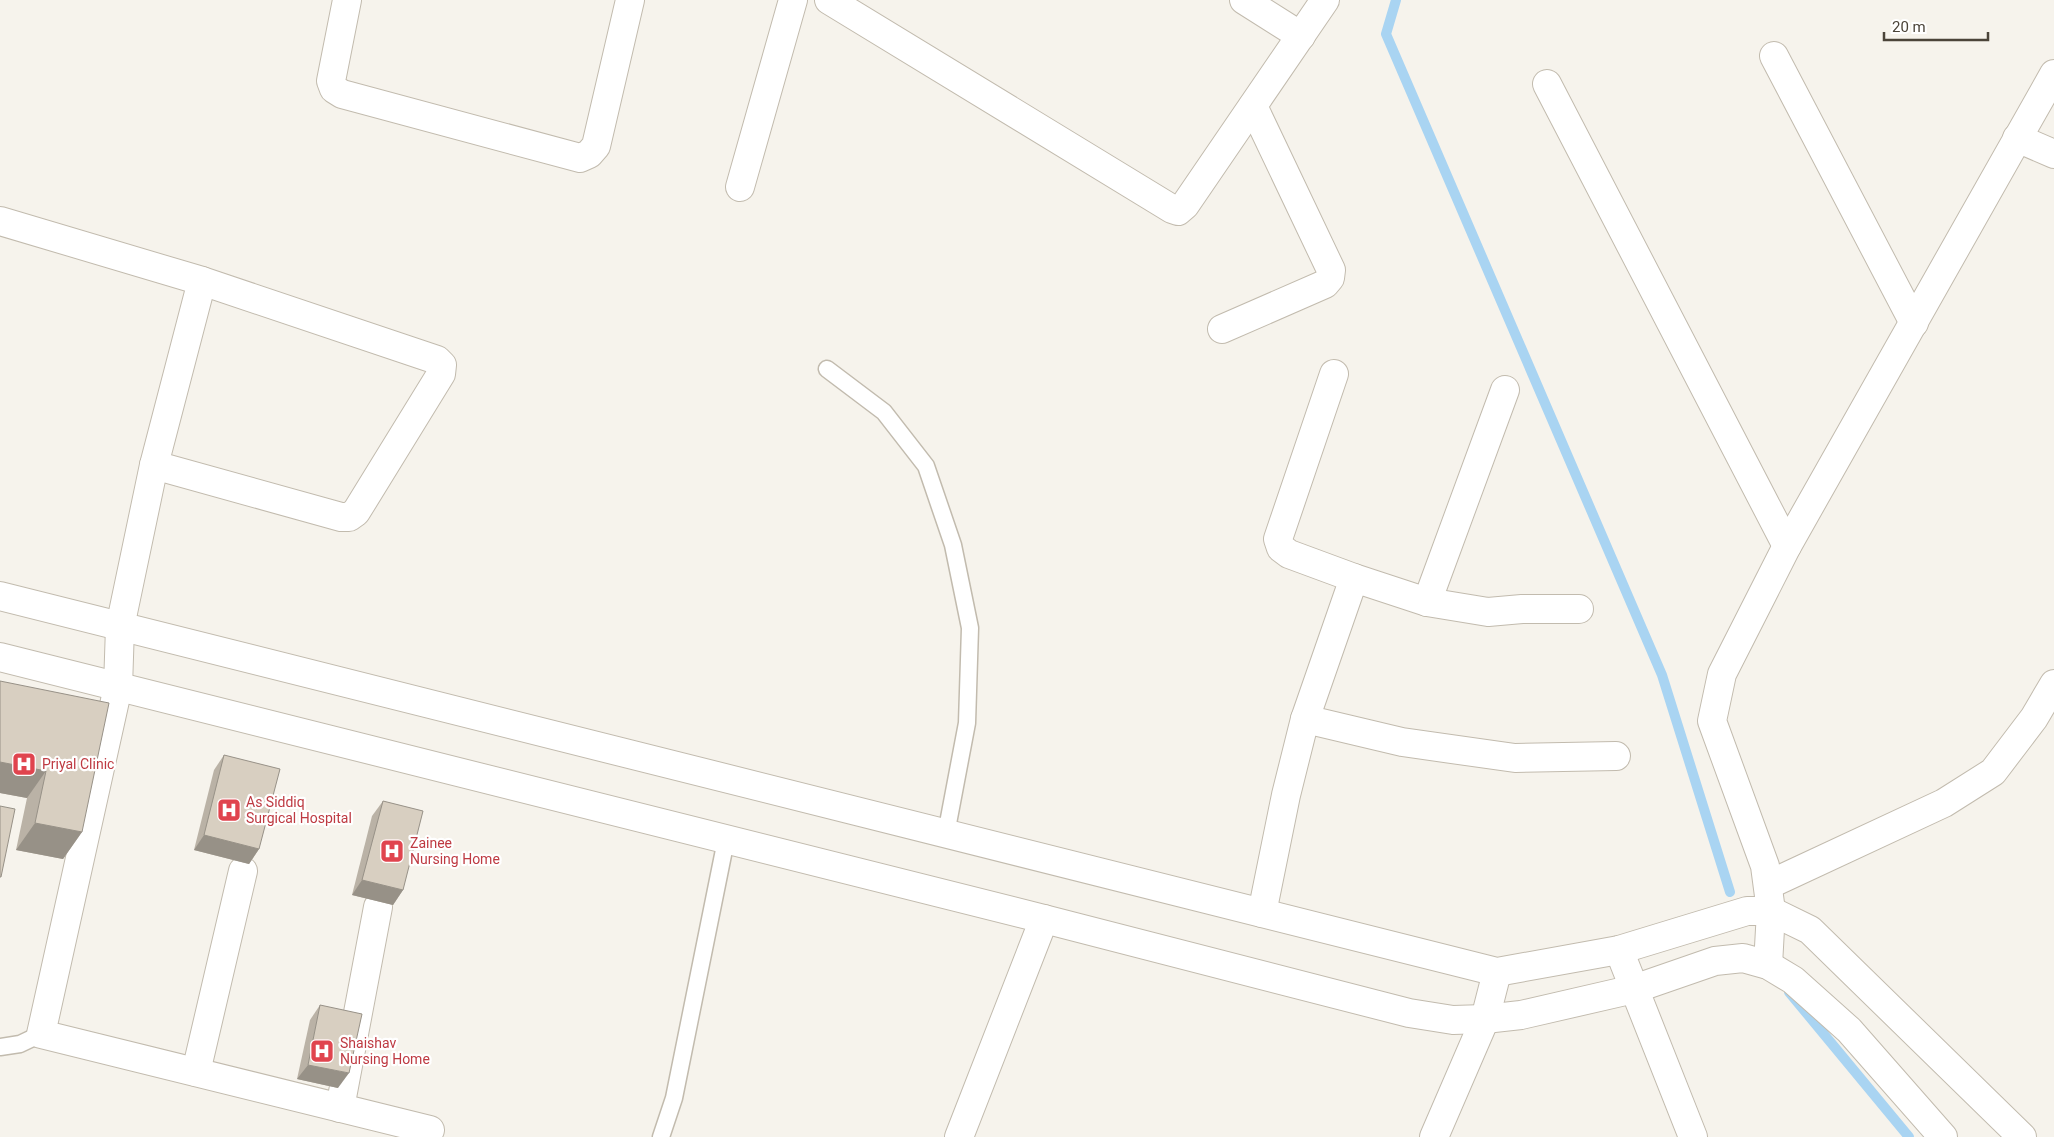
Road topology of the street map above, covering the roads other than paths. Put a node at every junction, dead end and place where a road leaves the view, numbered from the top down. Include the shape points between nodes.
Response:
1 (346, 0) edge
2 (630, 0) edge
3 (794, 0) edge
4 (829, 0) edge
5 (1244, 0) edge
6 (1325, 0) edge
7 (1301, 36) junction
8 (1774, 56) dead end
9 (2054, 74) edge
10 (1547, 84) dead end
11 (1253, 106) junction
12 (2017, 138) junction
13 (2054, 154) edge
14 (740, 187) dead end
15 (0, 221) edge
16 (202, 281) junction
17 (1914, 323) junction
18 (1222, 329) dead end
19 (827, 369) dead end
20 (1334, 374) dead end
21 (1505, 390) dead end
22 (154, 465) junction
23 (1787, 546) junction
24 (1354, 578) junction
25 (0, 596) edge
26 (1427, 602) junction
27 (1579, 609) dead end
28 (120, 627) junction
29 (0, 657) edge
30 (2054, 684) edge
31 (118, 686) junction
32 (1305, 719) junction
33 (1616, 756) dead end
34 (946, 834) junction
35 (726, 840) junction
36 (244, 871) dead end
37 (1769, 898) junction
38 (378, 907) dead end
39 (1262, 913) junction
40 (1044, 918) junction
41 (1619, 950) junction
42 (1768, 965) junction
43 (1497, 972) junction
44 (1634, 989) junction
45 (1485, 1019) junction
46 (41, 1034) junction
47 (0, 1047) edge
48 (196, 1072) junction
49 (340, 1108) junction
50 (430, 1130) dead end
51 (661, 1137) edge
52 (959, 1137) edge
53 (1434, 1137) edge
54 (1693, 1137) edge
55 (1943, 1137) edge
56 (2022, 1137) edge

1 - 2 street via 330,81 334,89 342,94 580,158 596,146
3 - 14 street
4 - 11 street via 1178,211 1185,206
5 - 7 street
6 - 7 street
7 - 11 street
8 - 17 street
9 - 12 street
10 - 23 street
11 - 18 street via 1331,270 1330,278 1325,284
12 - 13 street
12 - 17 street
15 - 16 street
16 - 22 street
16 - 22 street via 437,360 442,365 441,374 356,512 349,517
17 - 23 street
19 - 34 lane via 884,412 926,466 953,545 970,628 967,723
20 - 24 street via 1278,539 1281,548 1289,554
21 - 26 street
22 - 28 street
23 - 37 street via 1722,674 1712,721 1766,866
24 - 26 street
24 - 32 street
25 - 28 street
26 - 27 street via 1488,612
28 - 31 street
28 - 34 street
29 - 31 street
30 - 37 street via 2034,718 1992,772 1944,803
31 - 35 street
31 - 46 street
32 - 33 street via 1402,742 1515,758
32 - 39 street
34 - 39 street
35 - 40 street
35 - 51 lane via 674,1098
36 - 48 street
37 - 41 street via 1746,911
37 - 42 street
37 - 56 street via 1810,930
38 - 49 street
39 - 43 street
40 - 45 street via 1409,1013 1453,1020
40 - 52 street
41 - 43 street
41 - 44 street
42 - 44 street via 1743,958 1715,961
42 - 55 street via 1794,980 1848,1030
43 - 45 street
44 - 45 street via 1559,1008
44 - 54 street
45 - 53 street
46 - 47 lane via 20,1044
46 - 48 street
48 - 49 street
49 - 50 street

